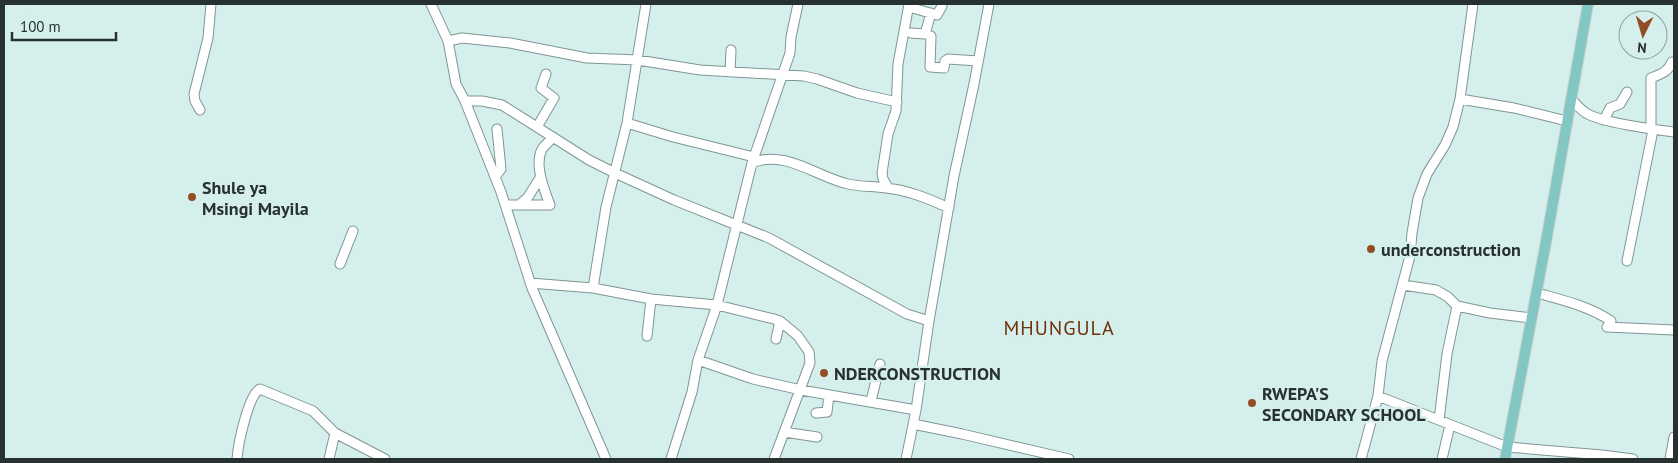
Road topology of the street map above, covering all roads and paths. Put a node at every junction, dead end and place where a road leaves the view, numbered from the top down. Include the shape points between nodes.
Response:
1 (211, 4) edge
2 (431, 4) edge
3 (646, 4) edge
4 (798, 4) edge
5 (989, 4) edge
6 (1473, 4) edge
7 (1588, 4) edge
8 (909, 5) edge
9 (942, 6) dead end
10 (931, 13) junction
11 (911, 34) dead end
12 (931, 36) dead end
13 (448, 41) junction
14 (731, 50) dead end
15 (638, 60) junction
16 (978, 61) junction
17 (1672, 62) dead end
18 (730, 72) junction
19 (546, 74) dead end
20 (782, 75) junction
21 (1627, 92) dead end
22 (1460, 99) junction
23 (465, 100) junction
24 (1571, 100) junction
25 (897, 102) junction
26 (200, 110) dead end
27 (1604, 120) junction
28 (1567, 121) junction
29 (627, 123) junction
30 (537, 127) junction
31 (497, 129) dead end
32 (1652, 129) junction
33 (1674, 132) edge
34 (553, 137) junction
35 (753, 160) junction
36 (615, 173) junction
37 (495, 177) junction
38 (540, 178) junction
39 (888, 188) junction
40 (505, 204) junction
41 (519, 205) junction
42 (949, 208) junction
43 (738, 224) junction
44 (353, 231) dead end
45 (1627, 261) dead end
46 (340, 264) dead end
47 (530, 283) junction
48 (1403, 285) junction
49 (593, 288) junction
50 (1536, 293) junction
51 (651, 299) junction
52 (717, 305) junction
53 (1457, 306) junction
54 (1531, 318) junction
55 (780, 321) junction
56 (929, 321) junction
57 (1674, 330) edge
58 (647, 336) dead end
59 (776, 339) dead end
60 (698, 360) junction
61 (880, 364) dead end
62 (801, 390) junction
63 (829, 395) junction
64 (1378, 396) junction
65 (871, 401) junction
66 (916, 410) junction
67 (816, 413) dead end
68 (1440, 420) junction
69 (913, 424) junction
70 (1450, 425) junction
71 (784, 432) junction
72 (335, 433) junction
73 (817, 437) dead end
74 (1674, 437) edge
75 (1507, 447) junction
76 (1601, 457) edge
77 (237, 459) edge
78 (329, 459) edge
79 (385, 459) edge
80 (606, 459) edge
81 (671, 459) edge
82 (774, 459) edge
83 (906, 459) edge
84 (1069, 459) edge
85 (1361, 459) edge
86 (1442, 459) edge
87 (1506, 459) edge
88 (1633, 459) edge
89 (1670, 459) edge

1 - 26 street via 208,38 194,94
2 - 13 street
3 - 15 street
4 - 20 street via 790,53
5 - 16 street
6 - 22 street
7 - 24 main road
8 - 10 street
8 - 25 street via 898,64
9 - 10 street via 937,14
10 - 11 street via 925,34
12 - 16 street via 930,67 944,68 948,59
13 - 15 street via 462,38 510,43 587,58
13 - 23 street via 454,76
14 - 18 street
15 - 18 street
15 - 29 street
16 - 42 street
17 - 32 street via 1668,70 1651,78
18 - 20 street
19 - 30 street via 542,88 554,98
20 - 25 street via 817,79
20 - 35 street
21 - 27 street via 1620,104 1610,108
22 - 28 street
22 - 48 street via 1453,127 1427,174 1418,198
23 - 30 street via 502,105
23 - 37 street
24 - 27 street via 1586,113
24 - 28 main road
25 - 39 street via 882,173
27 - 32 street
28 - 50 main road
29 - 35 street
29 - 36 street
30 - 34 street
31 - 37 street via 501,169
32 - 33 street
32 - 45 street
34 - 36 street
34 - 38 street via 542,150
35 - 39 street via 773,158 835,181
35 - 43 street
36 - 43 street
36 - 49 street
37 - 40 street
38 - 41 street
38 - 41 street via 550,205
39 - 42 street
40 - 41 street
40 - 47 street
42 - 56 street
43 - 52 street
43 - 56 street via 907,314
44 - 46 street
47 - 49 street
47 - 80 street
48 - 53 street via 1436,290
48 - 64 street via 1382,361
49 - 51 street
50 - 54 main road
50 - 57 street via 1601,314 1611,321 1607,327
51 - 52 street
51 - 58 street
52 - 55 street
52 - 60 street
53 - 54 street
53 - 68 street via 1447,354
54 - 75 main road
55 - 59 street
55 - 62 street via 798,336 811,358
56 - 66 street
60 - 62 street via 753,380
60 - 81 street via 692,392
61 - 65 street
62 - 63 street
62 - 71 street
63 - 65 street
63 - 67 street via 827,412
64 - 68 street
64 - 85 street
65 - 66 street
66 - 69 street
68 - 70 street
69 - 83 street
69 - 84 street
70 - 75 street
70 - 86 street
71 - 73 street
71 - 82 street
72 - 77 street via 313,411 260,389 251,401
72 - 78 street
72 - 79 street
74 - 89 street
75 - 76 street
75 - 87 main road
76 - 88 street

